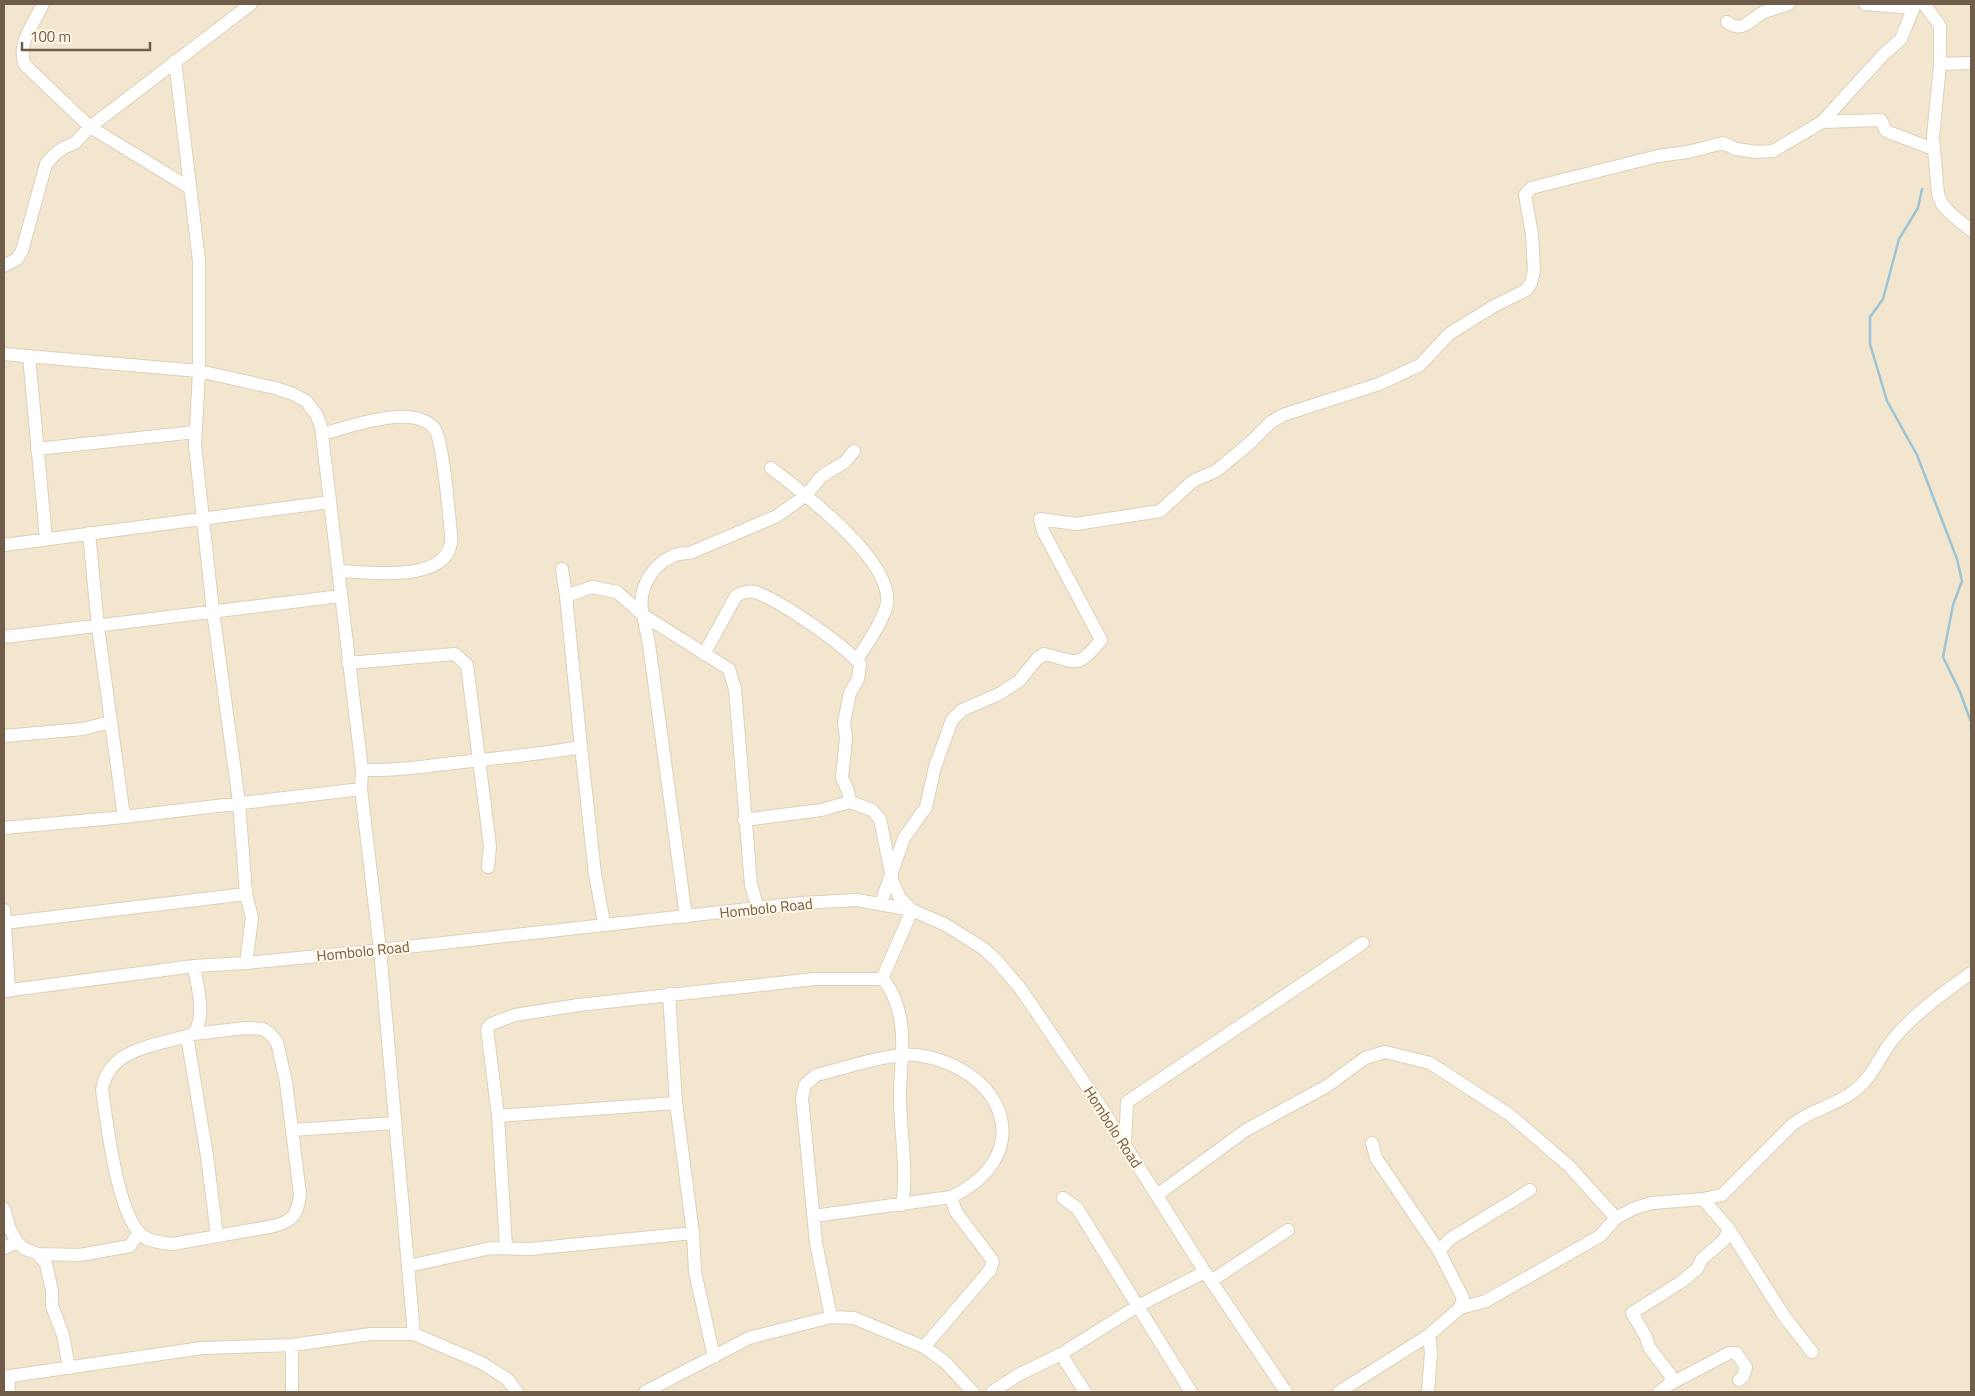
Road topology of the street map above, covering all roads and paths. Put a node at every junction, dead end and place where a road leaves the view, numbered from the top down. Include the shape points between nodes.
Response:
1 (43, 4) edge
2 (251, 4) edge
3 (1789, 4) edge
4 (1865, 4) edge
5 (1918, 5) edge
6 (1727, 22) dead end
7 (174, 61) junction
8 (1940, 64) junction
9 (1971, 64) edge
10 (1822, 122) junction
11 (90, 127) junction
12 (1933, 149) junction
13 (190, 188) junction
14 (1971, 230) edge
15 (4, 266) edge
16 (4, 354) edge
17 (29, 356) junction
18 (199, 371) junction
19 (195, 432) junction
20 (323, 434) junction
21 (37, 449) junction
22 (854, 452) dead end
23 (771, 468) dead end
24 (806, 495) junction
25 (330, 502) junction
26 (203, 519) junction
27 (89, 533) junction
28 (46, 539) junction
29 (4, 545) edge
30 (562, 569) dead end
31 (338, 571) junction
32 (341, 596) junction
33 (566, 596) junction
34 (213, 611) junction
35 (643, 615) junction
36 (98, 627) junction
37 (4, 637) edge
38 (704, 654) junction
39 (857, 660) junction
40 (348, 663) junction
41 (110, 722) junction
42 (4, 736) edge
43 (581, 747) junction
44 (479, 760) junction
45 (362, 770) junction
46 (361, 789) junction
47 (239, 802) junction
48 (850, 802) junction
49 (124, 817) junction
50 (744, 820) junction
51 (4, 828) edge
52 (488, 866) dead end
53 (891, 871) junction
54 (246, 894) junction
55 (881, 904) junction
56 (758, 908) junction
57 (912, 910) junction
58 (686, 917) junction
59 (4, 918) edge
60 (604, 923) junction
61 (1363, 943) dead end
62 (380, 950) junction
63 (246, 963) junction
64 (194, 966) junction
65 (1971, 973) edge
66 (882, 978) junction
67 (6, 991) edge
68 (669, 994) junction
69 (190, 1035) junction
70 (903, 1055) junction
71 (676, 1103) junction
72 (498, 1116) junction
73 (395, 1123) junction
74 (293, 1130) junction
75 (1372, 1143) dead end
76 (1126, 1145) junction
77 (1530, 1190) dead end
78 (1157, 1195) junction
79 (951, 1197) junction
80 (1063, 1198) dead end
81 (1703, 1199) junction
82 (902, 1205) junction
83 (4, 1208) edge
84 (814, 1216) junction
85 (1616, 1218) junction
86 (1729, 1229) junction
87 (1288, 1230) dead end
88 (139, 1232) junction
89 (693, 1233) junction
90 (217, 1235) junction
91 (17, 1242) junction
92 (506, 1247) junction
93 (4, 1248) edge
94 (1439, 1250) junction
95 (38, 1254) junction
96 (408, 1266) junction
97 (1208, 1276) junction
98 (1136, 1307) junction
99 (1460, 1308) junction
100 (831, 1317) junction
101 (414, 1334) junction
102 (1430, 1335) junction
103 (292, 1346) junction
104 (929, 1350) junction
105 (1812, 1352) dead end
106 (1061, 1354) junction
107 (714, 1357) junction
108 (69, 1368) junction
109 (6, 1376) edge
110 (1738, 1380) dead end
111 (1670, 1384) junction
112 (10, 1392) edge
113 (292, 1392) edge
114 (517, 1392) edge
115 (645, 1392) edge
116 (972, 1392) edge
117 (992, 1392) edge
118 (1085, 1392) edge
119 (1191, 1392) edge
120 (1286, 1392) edge
121 (1339, 1392) edge
122 (1428, 1392) edge
123 (1659, 1392) edge

1 - 11 street via 22,46 21,56 25,65
2 - 7 street
3 - 6 street via 1761,14 1744,26 1732,26
4 - 5 street
5 - 8 street via 1940,26
5 - 10 street via 1901,39
7 - 11 street
7 - 13 street
8 - 9 street
8 - 12 street
10 - 12 street via 1881,120 1886,130
10 - 53 street via 1773,150 1743,150 1723,143 1531,188 1525,195 1532,234 1532,283 1526,290 1449,334 1420,365 1379,384 1283,415 1216,471 1193,480 1160,511 1076,524 1040,519 1043,531 1101,640 1082,660 1072,663 1044,654 1020,681 962,710 952,720 935,767 926,807 904,838
11 - 13 street
11 - 15 street via 75,143 63,148 46,164 22,251 17,259
12 - 14 street via 1942,204
13 - 18 street via 199,261
16 - 17 street
17 - 18 street
17 - 21 street
18 - 19 street
18 - 20 street via 293,394 310,406
19 - 21 street
19 - 26 street
20 - 25 street
20 - 31 street via 392,418 413,418 433,427 442,464 451,540 448,553 425,569 402,573
21 - 28 street
22 - 24 street via 845,462 822,476
23 - 24 street
24 - 35 street via 777,516 690,554 683,553 661,562 645,585 640,603
24 - 39 street via 848,533 866,554 887,588 885,610
25 - 26 street
25 - 31 street
26 - 27 street
26 - 34 street
27 - 28 street
27 - 36 street
28 - 29 street
30 - 33 street
31 - 32 street
32 - 34 street
32 - 40 street
33 - 35 street via 592,587 617,592
33 - 43 street
34 - 36 street
34 - 47 street
35 - 38 street
35 - 58 street
36 - 37 street
36 - 41 street
38 - 39 street via 736,596 742,592 756,592 826,635
38 - 50 street via 729,669 735,689
39 - 48 street via 860,664 858,679 850,694 844,722 846,738 842,778
40 - 44 street via 455,654 460,657 466,666
40 - 45 street
41 - 42 street via 83,729
41 - 49 street
43 - 44 street
43 - 60 street via 595,874
44 - 45 street
44 - 52 street via 490,846
45 - 46 street
46 - 47 street
46 - 62 street
47 - 49 street
47 - 54 street
48 - 50 street via 821,810
48 - 53 street via 872,810 880,819
49 - 51 street
50 - 56 street via 751,885
53 - 55 street
53 - 57 street via 900,898
54 - 59 street
54 - 63 street via 252,918
55 - 56 street, Hombolo Road via 857,900
55 - 57 street, Hombolo Road
56 - 58 street, Hombolo Road
57 - 66 street
57 - 76 street, Hombolo Road via 946,925 996,960 1020,988
58 - 60 street, Hombolo Road
59 - 67 street
60 - 62 street, Hombolo Road
61 - 76 street via 1126,1102
62 - 63 street, Hombolo Road
62 - 73 street
63 - 64 street, Hombolo Road
64 - 67 street, Hombolo Road
64 - 69 street via 200,1022
65 - 81 street via 1937,997 1895,1036 1863,1084 1831,1105 1805,1114 1722,1195
66 - 68 street via 815,979
66 - 70 street via 898,1009
68 - 71 street
68 - 72 street via 514,1015 491,1024 486,1034
69 - 74 street via 246,1028 263,1029 269,1033 281,1052
69 - 88 street via 128,1053 117,1060 104,1078 102,1090 118,1182 127,1212
69 - 90 street
70 - 79 street via 934,1059 969,1072 994,1098 999,1111 1002,1138 995,1160 979,1180
70 - 82 street via 900,1095
70 - 84 street via 816,1076 805,1086 802,1098
71 - 72 street
71 - 89 street
72 - 92 street
73 - 74 street
73 - 96 street
74 - 90 street via 300,1194 295,1216 287,1223
75 - 94 street via 1376,1158
76 - 78 street, Hombolo Road
77 - 94 street via 1450,1239
78 - 85 street via 1246,1130 1327,1086 1365,1058 1384,1052 1430,1063 1510,1115 1569,1166
78 - 97 street, Hombolo Road
79 - 82 street
79 - 104 street via 956,1212 993,1261 990,1270
80 - 98 street via 1077,1208 1122,1278
81 - 85 street via 1652,1203
81 - 86 street
82 - 84 street
83 - 91 street
84 - 100 street
85 - 99 street via 1600,1236 1486,1301
86 - 105 street via 1784,1316
86 - 111 street via 1724,1240 1702,1259 1697,1269 1632,1313 1649,1347 1671,1376
87 - 97 street
88 - 90 street via 144,1237 173,1244
88 - 95 street via 130,1246 80,1255
89 - 92 street via 530,1249
89 - 107 street via 695,1272
91 - 93 street
91 - 95 street
92 - 96 street
94 - 99 street via 1463,1298
95 - 108 street via 46,1264 51,1282 52,1306 63,1335
96 - 101 street
97 - 98 street
97 - 120 street, Hombolo Road
98 - 106 street
98 - 119 street
99 - 102 street
100 - 104 street via 854,1318
100 - 107 street via 749,1338
101 - 103 street via 371,1334
101 - 114 street via 482,1362 507,1380
102 - 121 street
102 - 122 street
103 - 108 street via 202,1348
103 - 113 street
104 - 116 street via 945,1362
106 - 117 street
106 - 118 street
107 - 115 street
108 - 109 street
109 - 112 street
110 - 111 street via 1743,1378 1746,1367 1736,1353 1730,1353
111 - 123 street

